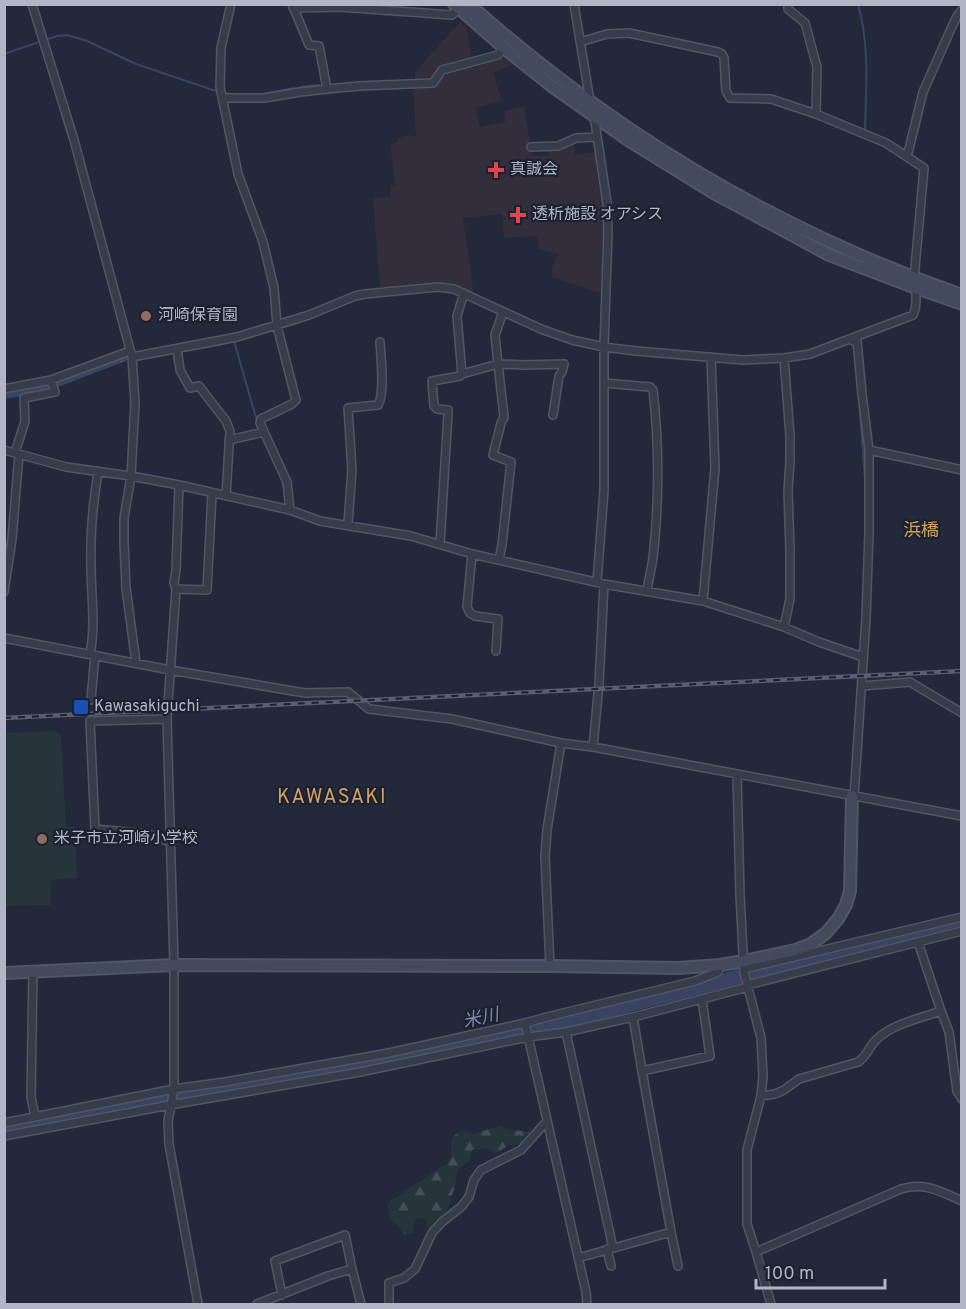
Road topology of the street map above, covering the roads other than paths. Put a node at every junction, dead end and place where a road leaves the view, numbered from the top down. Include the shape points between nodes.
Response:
1 (32, 4) edge
2 (231, 4) edge
3 (574, 4) edge
4 (788, 4) edge
5 (293, 6) edge
6 (460, 6) edge
7 (962, 10) edge
8 (580, 42) junction
9 (504, 48) junction
10 (327, 89) junction
11 (222, 98) junction
12 (591, 103) junction
13 (816, 114) junction
14 (594, 115) junction
15 (597, 137) junction
16 (531, 147) dead end
17 (907, 157) junction
18 (915, 284) junction
19 (464, 293) junction
20 (962, 295) edge
21 (962, 304) edge
22 (503, 312) junction
23 (278, 326) junction
24 (852, 339) junction
25 (380, 342) dead end
26 (604, 347) junction
27 (177, 349) junction
28 (131, 354) junction
29 (711, 357) junction
30 (784, 358) junction
31 (498, 364) junction
32 (462, 374) junction
33 (604, 383) junction
34 (52, 384) junction
35 (4, 389) edge
36 (553, 415) dead end
37 (264, 432) junction
38 (229, 440) junction
39 (4, 450) edge
40 (869, 450) junction
41 (17, 453) junction
42 (962, 470) edge
43 (98, 472) junction
44 (131, 476) junction
45 (179, 485) junction
46 (212, 494) junction
47 (226, 496) junction
48 (290, 510) junction
49 (348, 524) junction
50 (440, 544) junction
51 (472, 554) junction
52 (499, 560) junction
53 (601, 583) junction
54 (176, 589) junction
55 (647, 591) junction
56 (4, 592) edge
57 (703, 601) junction
58 (784, 627) junction
59 (4, 638) edge
60 (496, 651) dead end
61 (92, 654) junction
62 (864, 657) junction
63 (136, 663) junction
64 (170, 670) junction
65 (862, 686) junction
66 (91, 700) dead end
67 (962, 713) edge
68 (167, 719) junction
69 (561, 743) junction
70 (593, 747) junction
71 (737, 774) junction
72 (853, 796) junction
73 (962, 816) edge
74 (170, 842) junction
75 (962, 917) edge
76 (962, 931) edge
77 (918, 942) junction
78 (174, 965) junction
79 (720, 965) junction
80 (550, 966) junction
81 (744, 967) junction
82 (33, 972) junction
83 (4, 973) edge
84 (747, 984) junction
85 (702, 999) junction
86 (941, 1011) junction
87 (633, 1017) junction
88 (525, 1023) junction
89 (566, 1032) junction
90 (528, 1037) junction
91 (642, 1071) junction
92 (173, 1090) junction
93 (761, 1096) junction
94 (962, 1099) edge
95 (171, 1103) junction
96 (35, 1116) junction
97 (547, 1121) junction
98 (4, 1123) edge
99 (4, 1136) edge
100 (962, 1201) edge
101 (671, 1232) junction
102 (610, 1248) junction
103 (756, 1252) junction
104 (578, 1258) junction
105 (611, 1266) dead end
106 (678, 1266) dead end
107 (352, 1269) junction
108 (282, 1295) junction
109 (198, 1305) edge
110 (257, 1305) edge
111 (361, 1305) edge
112 (389, 1305) edge
113 (587, 1305) edge
114 (771, 1305) edge

1 - 28 street via 74,140
2 - 11 street via 221,48
3 - 8 street
4 - 13 street via 788,9 805,23 817,67
5 - 6 street via 452,15
5 - 10 street via 309,45 319,46
6 - 9 main road
6 - 12 main road
7 - 17 street via 923,92
8 - 12 street
8 - 13 street via 629,33 718,52 724,58 730,98 771,99
9 - 10 street via 498,55 442,70 434,81
9 - 14 main road
10 - 11 street via 264,98
11 - 23 street via 238,174 272,277
12 - 14 street
12 - 18 main road via 701,176
13 - 17 street via 886,143
14 - 15 street
14 - 18 main road via 712,192 829,255
15 - 16 street via 576,138 558,146
15 - 26 street via 608,232
17 - 18 street via 924,168
18 - 20 main road
18 - 21 main road
18 - 24 street via 912,315
19 - 22 street
19 - 23 street via 438,287 365,294
19 - 32 street via 458,316
22 - 26 street via 572,340
22 - 31 street via 495,335
23 - 27 street
23 - 37 street via 296,400 261,419
24 - 30 street via 810,354
24 - 40 street via 857,340
25 - 49 street via 381,400 378,405 348,408 352,470
26 - 29 street
26 - 33 street
27 - 28 street
27 - 38 street via 180,370 190,388 199,386 226,421
28 - 34 street
28 - 44 street via 135,403
29 - 30 street
29 - 57 street via 715,468
30 - 58 street via 790,436 790,599
31 - 32 street
31 - 36 street via 564,364
31 - 52 street via 504,417 493,455 511,462
32 - 50 street via 432,381 434,406 448,410
33 - 53 street
33 - 55 street via 653,390 657,472 654,551
34 - 35 street
34 - 41 street via 55,392 24,398 25,421
37 - 38 street
37 - 48 street via 287,482
38 - 47 street
39 - 41 street
40 - 42 street
40 - 62 street
41 - 43 street
41 - 56 street via 12,539
43 - 44 street
43 - 61 street via 91,562
44 - 45 street
44 - 63 street via 124,542
45 - 46 street
45 - 54 street
46 - 47 street
46 - 54 street via 207,590
47 - 48 street
48 - 49 street via 320,521
49 - 50 street
50 - 51 street
51 - 52 street
51 - 60 street via 467,608 475,616 498,619
52 - 53 street
53 - 55 street
53 - 70 street
54 - 64 street
55 - 57 street
57 - 58 street
58 - 62 street
59 - 61 street
61 - 63 street
61 - 66 street
62 - 65 street
63 - 64 street
64 - 68 street
64 - 69 street via 305,693 348,692 369,709 452,719
65 - 67 street via 910,682
65 - 72 street
68 - 74 street
68 - 74 street via 90,721 95,830 148,834
69 - 70 street
69 - 80 street via 545,856
70 - 71 street
71 - 72 street
71 - 81 street
72 - 73 street
72 - 81 main road via 850,891 838,919 811,944
74 - 78 street
75 - 81 street
76 - 77 street
77 - 84 street
77 - 86 street
78 - 80 main road
78 - 82 main road
78 - 92 street
79 - 80 main road
79 - 81 main road
79 - 88 street via 718,972 695,981
81 - 84 street
82 - 83 main road
82 - 96 street via 31,1097
84 - 85 street
84 - 93 street via 761,1038
85 - 87 street
85 - 91 street via 711,1056
86 - 93 street via 887,1032 858,1062 799,1079 784,1090
86 - 94 street via 949,1032 957,1091
87 - 89 street
87 - 91 street
88 - 90 street
88 - 92 street via 389,1053
89 - 90 street
89 - 102 street
90 - 95 street via 360,1072
90 - 97 street
91 - 101 street
92 - 95 street
92 - 96 street
93 - 103 street via 746,1169 747,1224
95 - 99 street
95 - 109 street via 169,1144
96 - 98 street
97 - 104 street
97 - 112 street via 521,1150 481,1170 469,1197 432,1233 415,1269 389,1283
100 - 103 street via 913,1185
101 - 102 street
101 - 106 street
102 - 104 street
102 - 105 street
103 - 114 street
104 - 113 street
107 - 108 street
107 - 108 street via 345,1235 275,1262
107 - 111 street
108 - 110 street

